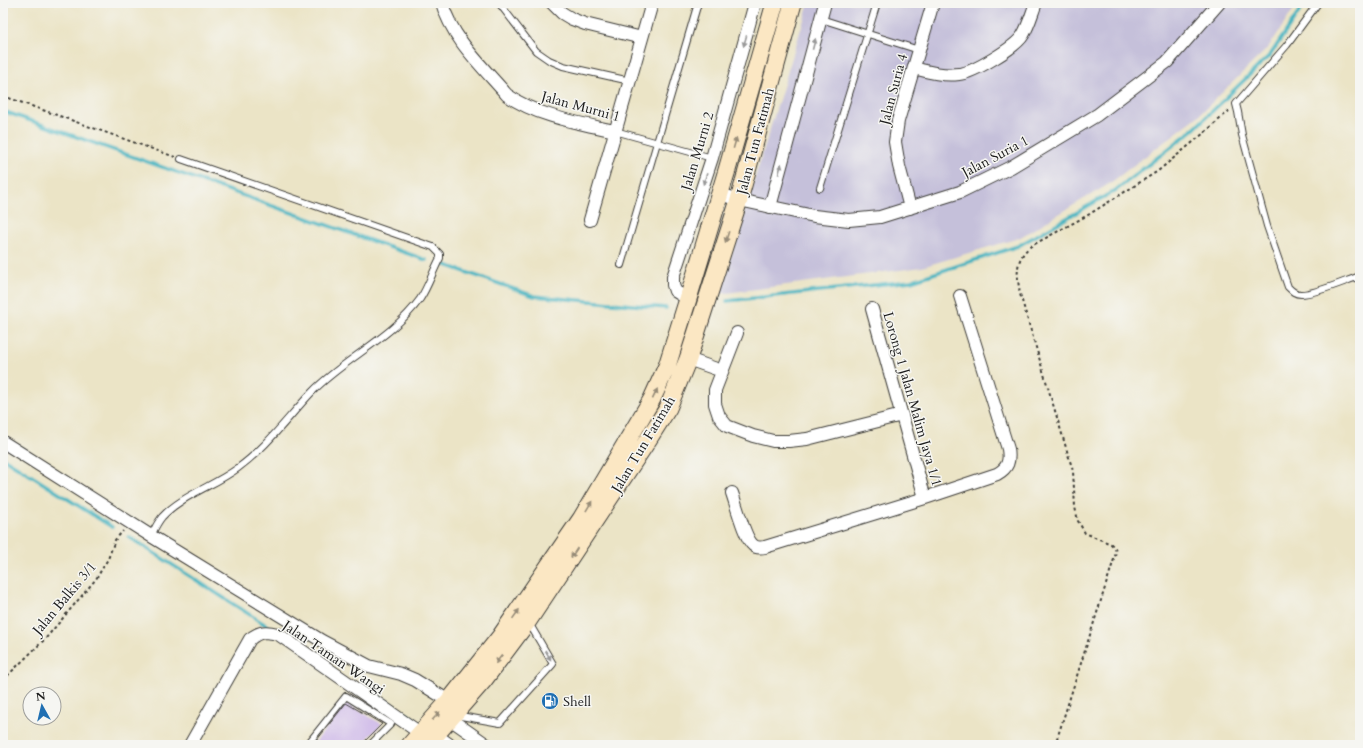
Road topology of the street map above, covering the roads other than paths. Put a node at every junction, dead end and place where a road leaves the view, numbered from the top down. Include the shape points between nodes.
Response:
1 (442, 3) edge
2 (499, 3) edge
3 (552, 3) edge
4 (652, 3) edge
5 (698, 3) edge
6 (756, 3) edge
7 (775, 3) edge
8 (793, 3) edge
9 (825, 3) edge
10 (876, 3) edge
11 (933, 3) edge
12 (1036, 3) edge
13 (1219, 3) edge
14 (1318, 3) edge
15 (821, 19) junction
16 (868, 33) junction
17 (642, 38) junction
18 (919, 50) junction
19 (914, 68) junction
20 (630, 82) junction
21 (615, 131) junction
22 (656, 142) junction
23 (712, 158) junction
24 (181, 159) road end
25 (820, 188) dead end
26 (720, 194) junction
27 (739, 200) junction
28 (770, 207) junction
29 (910, 208) junction
30 (590, 220) dead end
31 (621, 265) dead end
32 (1360, 276) edge
33 (960, 296) dead end
34 (688, 299) junction
35 (872, 309) dead end
36 (738, 334) dead end
37 (688, 359) junction
38 (722, 371) junction
39 (902, 415) junction
40 (3, 442) edge
41 (732, 493) dead end
42 (925, 498) junction
43 (151, 536) junction
44 (528, 621) junction
45 (451, 712) junction
46 (423, 740) edge
47 (190, 745) edge
48 (307, 745) edge
49 (370, 745) edge
50 (450, 745) edge
51 (487, 745) edge

1 - 21 street, Jalan Murni 1 via 452,29 507,95 516,102 567,120
2 - 20 lane via 536,51 549,60 563,66
3 - 17 street via 572,19
4 - 17 street
5 - 22 lane
6 -> 23 street, Jalan Murni 2
26 -> 7 main road, Jalan Tun Fatimah
8 - 27 main road, Jalan Tun Fatimah
9 - 15 street
10 - 16 lane
11 - 18 street, Jalan Suria 4
12 - 19 street via 1023,35 1012,47 985,63 961,74 939,75
13 - 29 street, Jalan Suria 1 via 1167,62 1097,116 1011,167 960,192
14 - 32 lane via 1287,46 1236,104 1242,136 1265,219 1288,287 1300,294 1310,293
15 - 16 lane
28 -> 15 street
16 - 18 lane
16 - 25 lane
17 - 20 street
18 - 19 street, Jalan Suria 4
19 - 29 street, Jalan Suria 4 via 898,121 895,142
20 - 21 street
21 - 22 lane, Jalan Murni 1
21 - 30 street
22 - 23 lane, Jalan Murni 1
22 - 31 lane
23 -> 34 street, Jalan Murni 2 via 673,277 675,291
24 - 43 lane via 433,247 440,254 440,258 420,298 392,329 337,369 313,391 273,436 237,469 170,510 161,518
26 - 27 street, Jalan Suria 1
26 - 34 main road, Jalan Tun Fatimah
27 - 28 street, Jalan Suria 1
27 -> 37 main road, Jalan Tun Fatimah
28 - 29 street, Jalan Suria 1 via 849,220 880,217
33 - 42 street via 1008,449 1008,464 997,474
45 -> 34 main road, Jalan Tun Fatimah via 581,519 644,414 660,384
35 - 39 street, Lorong 1 Jalan Malim Jaya 1/1
36 - 38 street
37 - 38 street
37 -> 44 main road, Jalan Tun Fatimah via 659,423
38 - 39 street via 715,390 715,404 719,416 727,426 773,441 807,439
39 - 42 street, Lorong 1 Jalan Malim Jaya 1/1
40 - 43 street
41 - 42 street via 748,538 758,548 765,548
43 - 45 street via 369,666 415,680
44 -> 45 main road, Jalan Tun Fatimah via 484,681
44 -> 45 lane via 553,664 500,724
45 - 46 main road, Jalan Tun Fatimah
45 - 51 street
46 - 47 street, Jalan Taman Wangi via 278,634 268,632 257,633 250,639
46 - 50 street, Jalan Taman Wangi
48 - 49 lane via 346,696 391,724

